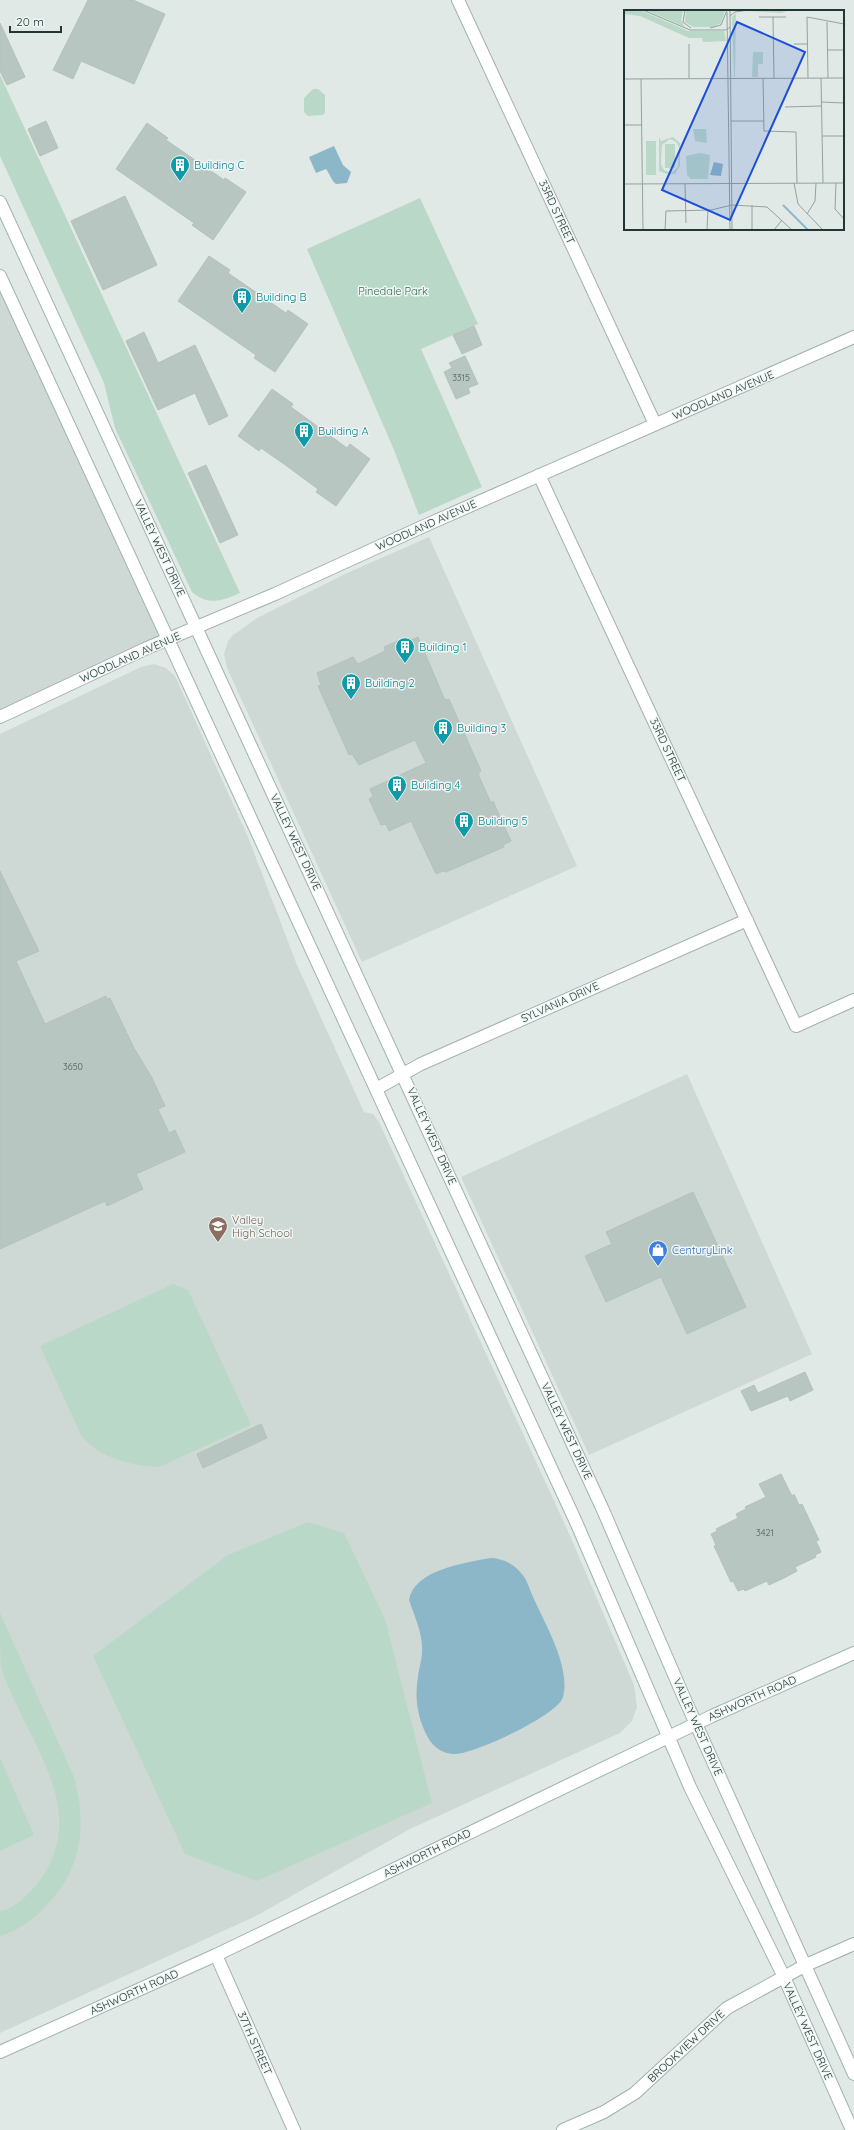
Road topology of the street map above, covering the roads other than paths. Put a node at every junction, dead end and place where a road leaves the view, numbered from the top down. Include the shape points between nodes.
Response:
1 (458, 0) edge
2 (0, 202) edge
3 (0, 276) edge
4 (854, 337) edge
5 (655, 424) junction
6 (539, 475) junction
7 (197, 627) junction
8 (169, 639) junction
9 (0, 717) edge
10 (747, 920) junction
11 (854, 1000) edge
12 (403, 1072) junction
13 (376, 1089) junction
14 (854, 1654) edge
15 (696, 1724) junction
16 (668, 1737) junction
17 (854, 1944) edge
18 (216, 1955) junction
19 (806, 1965) junction
20 (784, 1977) junction
21 (0, 2052) edge
22 (854, 2074) edge
23 (571, 2128) edge
24 (294, 2130) edge
25 (852, 2130) edge

1 - 5 main road, 33RD STREET
2 - 7 main road, VALLEY WEST DRIVE
3 - 8 main road, VALLEY WEST DRIVE
4 - 5 main road, WOODLAND AVENUE
5 - 6 main road, WOODLAND AVENUE
6 - 7 main road, WOODLAND AVENUE
6 - 10 main road, 33RD STREET
7 - 8 main road, WOODLAND AVENUE
7 - 12 main road, VALLEY WEST DRIVE
8 - 9 main road, WOODLAND AVENUE
8 - 13 main road, VALLEY WEST DRIVE
10 - 11 main road, 33RD STREET via 796,1026
10 - 12 main road, SYLVANIA DRIVE
12 - 13 main road, SYLVANIA DRIVE
12 - 15 main road, VALLEY WEST DRIVE via 603,1510
13 - 16 main road, VALLEY WEST DRIVE via 576,1522
14 - 15 main road, ASHWORTH ROAD
15 - 16 main road, ASHWORTH ROAD
15 - 19 main road, VALLEY WEST DRIVE
16 - 18 main road, ASHWORTH ROAD
16 - 20 main road, VALLEY WEST DRIVE
17 - 19 main road, BROOKVIEW DRIVE
18 - 21 main road, ASHWORTH ROAD
18 - 24 main road, 37TH STREET
19 - 20 main road, BROOKVIEW DRIVE
19 - 22 main road, VALLEY WEST DRIVE
20 - 23 main road, BROOKVIEW DRIVE via 727,2008 635,2093
20 - 25 main road, VALLEY WEST DRIVE

